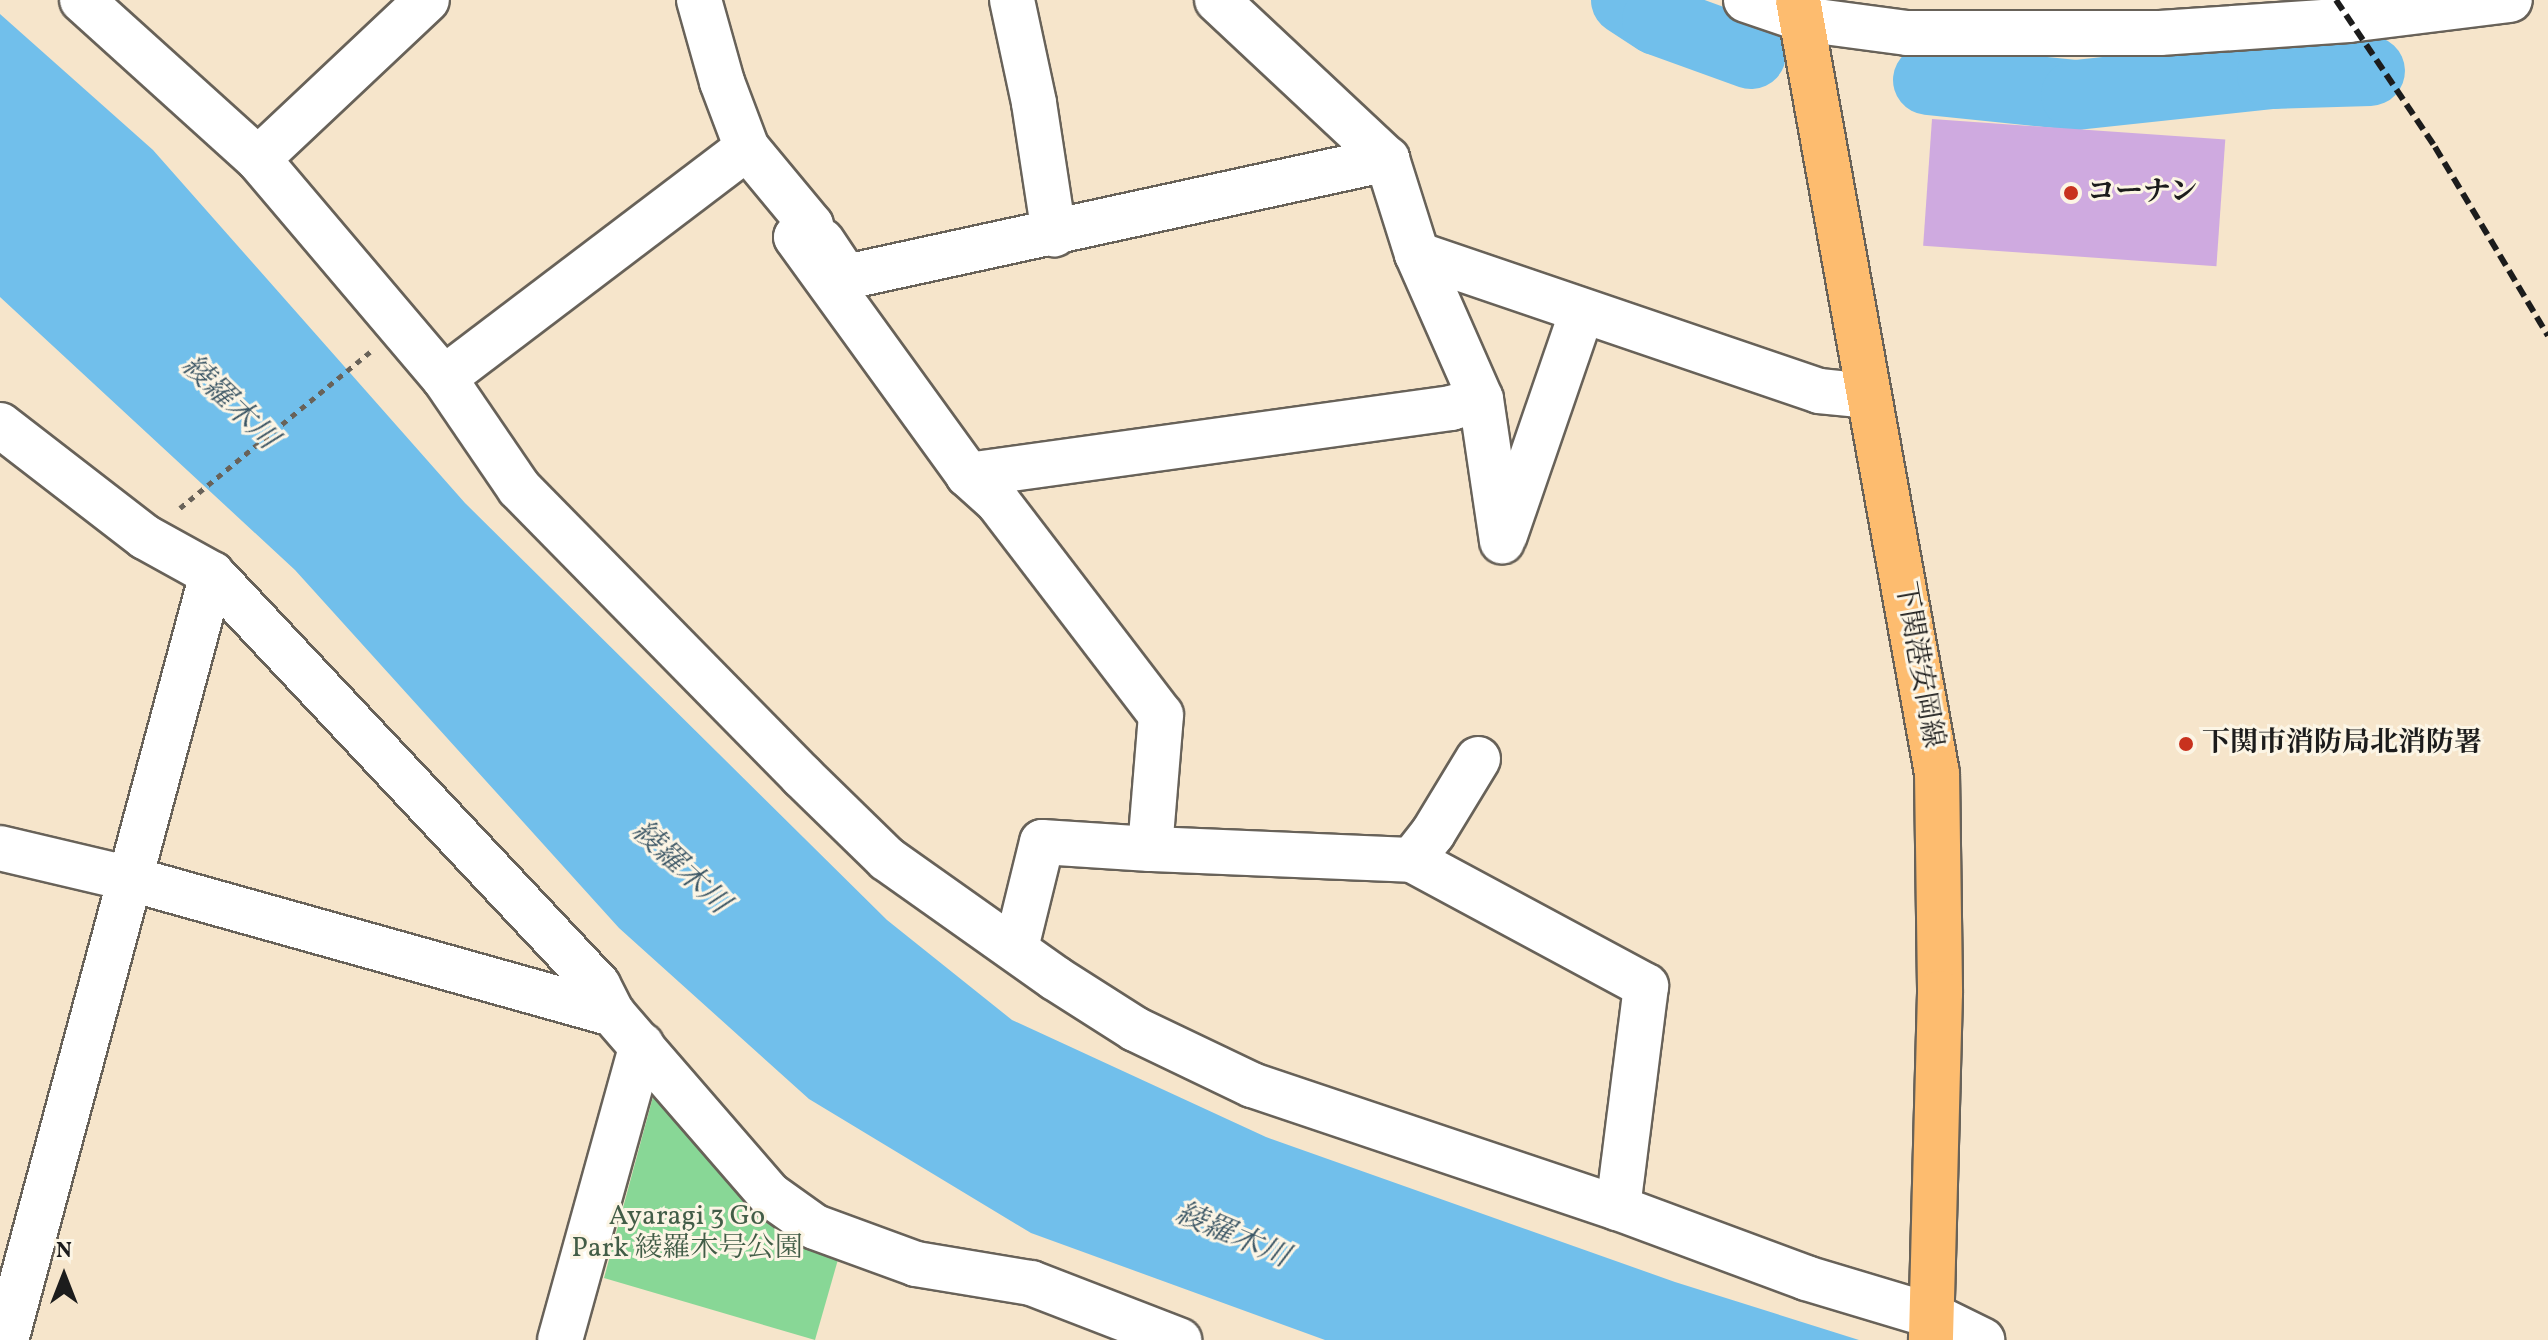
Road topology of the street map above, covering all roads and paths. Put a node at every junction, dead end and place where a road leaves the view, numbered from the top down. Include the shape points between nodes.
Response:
1 (427, 0) edge
2 (699, 0) edge
3 (1012, 0) edge
4 (1217, 0) edge
5 (1746, 0) edge
6 (2510, 0) edge
7 (99, 5) edge
8 (2404, 7) edge
9 (1800, 9) edge
10 (747, 148) junction
11 (258, 159) junction
12 (1387, 159) junction
13 (811, 225) junction
14 (1054, 234) junction
15 (1417, 254) junction
16 (1582, 312) junction
17 (402, 326) junction
18 (444, 378) junction
19 (1868, 396) junction
20 (1481, 399) junction
21 (0, 425) edge
22 (968, 475) junction
23 (145, 537) junction
24 (212, 574) junction
25 (1478, 759) dead end
26 (0, 848) edge
27 (1150, 849) junction
28 (1412, 860) junction
29 (131, 879) junction
30 (1016, 948) junction
31 (628, 1030) junction
32 (1618, 1208) junction
33 (1932, 1328) edge
34 (1155, 1335) edge
35 (6, 1340) edge
36 (560, 1340) edge
37 (1982, 1340) edge

1 - 11 street
2 - 10 street
3 - 14 street
4 - 12 street
5 - 9 street
6 - 8 street
7 - 11 street
8 - 9 street via 2160,33 1907,33
9 - 19 main road, 下関港安岡線
10 - 13 street
10 - 18 street
11 - 17 street
12 - 14 street
12 - 15 street
13 - 14 street via 846,277
13 - 22 street via 796,237
15 - 16 street
15 - 20 street
16 - 19 street via 1819,391
16 - 20 street via 1502,541
17 - 18 street
17 - 23 path
18 - 30 street via 519,488 802,776 887,859
19 - 33 main road, 下関港安岡線 via 1937,773 1940,993
20 - 22 street via 1451,408
21 - 23 street
22 - 27 street via 998,502 1161,715
23 - 24 street
24 - 29 street
24 - 31 street via 598,985
25 - 28 street
26 - 29 street
27 - 28 street
27 - 30 street via 1042,842
28 - 32 street via 1646,986
29 - 31 street
29 - 35 street
30 - 32 street via 1135,1029 1252,1085
31 - 34 street via 770,1195 815,1227 916,1264 1031,1283
31 - 36 street
32 - 33 street
33 - 37 street

